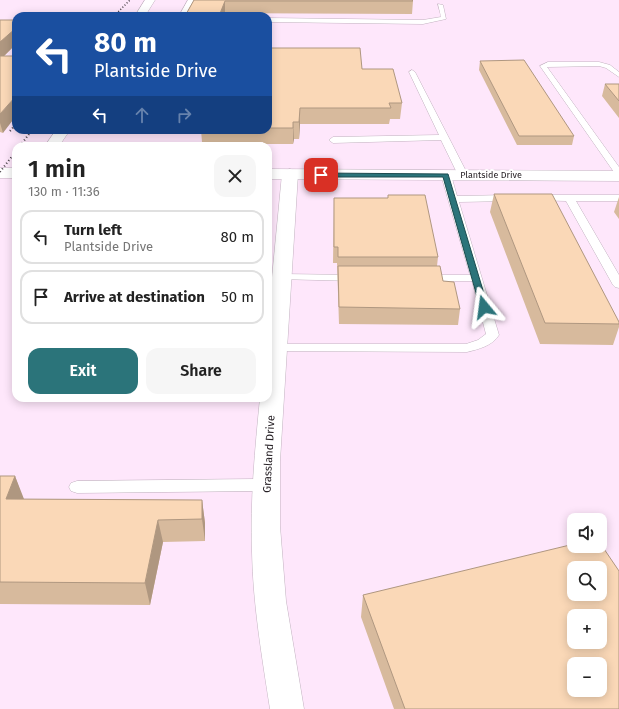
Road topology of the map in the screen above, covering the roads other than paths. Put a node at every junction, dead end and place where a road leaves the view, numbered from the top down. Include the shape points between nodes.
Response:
1 (150, 0) edge
2 (192, 0) edge
3 (440, 5) dead end
4 (142, 12) edge
5 (184, 12) edge
6 (272, 20) edge
7 (412, 72) dead end
8 (619, 75) edge
9 (444, 137) junction
10 (333, 140) dead end
11 (0, 173) edge
12 (12, 174) edge
13 (279, 174) edge
14 (619, 174) edge
15 (446, 175) junction
16 (463, 175) junction
17 (569, 198) junction
18 (619, 198) edge
19 (453, 199) junction
20 (281, 277) junction
21 (367, 278) edge
22 (413, 278) edge
23 (476, 278) junction
24 (619, 285) edge
25 (273, 355) edge
26 (272, 373) edge
27 (270, 402) edge
28 (266, 485) junction
29 (77, 488) dead end
30 (287, 709) edge

1 - 4 street
2 - 5 lane
3 - 6 lane via 444,18 423,22
7 - 9 lane
8 - 14 lane via 608,66 598,64 543,66
9 - 10 lane
9 - 16 lane
11 - 12 street
13 - 15 street, Plantside Drive
13 - 20 street, Grassland Drive
14 - 16 street, Plantside Drive
15 - 16 street, Plantside Drive
15 - 19 lane
17 - 18 lane
17 - 19 lane
17 - 24 lane
19 - 23 lane
20 - 21 lane
20 - 25 street, Grassland Drive
22 - 23 lane
23 - 25 lane via 493,336 482,343 467,348
25 - 26 street, Grassland Drive
27 - 28 street, Grassland Drive
28 - 29 lane
28 - 30 street, Grassland Drive via 266,564 272,622

